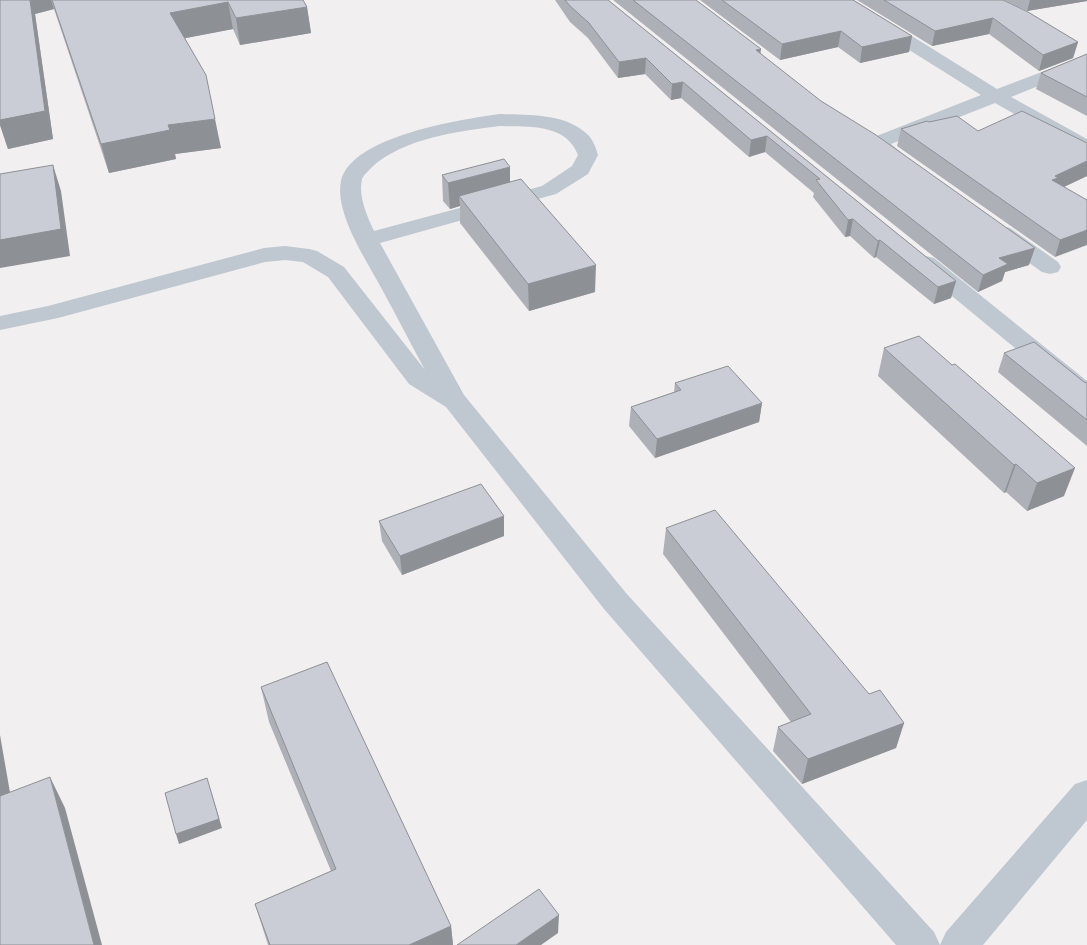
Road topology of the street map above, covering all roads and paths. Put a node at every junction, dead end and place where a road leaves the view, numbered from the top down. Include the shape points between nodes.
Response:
1 (842, 0) edge
2 (1084, 52) edge
3 (996, 96) junction
4 (1087, 147) edge
5 (916, 171) edge
6 (987, 222) edge
7 (367, 240) junction
8 (909, 250) edge
9 (1050, 267) dead end
10 (0, 323) edge
11 (1087, 394) edge
12 (455, 401) junction
13 (1087, 795) edge
14 (921, 945) edge
15 (958, 945) edge

1 - 3 street
2 - 3 street
3 - 4 street
3 - 5 street via 868,137
6 - 9 street
7 - 7 street via 351,198 354,173 368,158 395,143 498,119 532,120 561,126 580,138 588,155 581,170 549,190
7 - 12 street
8 - 11 street
10 - 12 street via 50,313 264,255 309,256 336,272 418,378
12 - 14 street via 615,600
13 - 15 street

